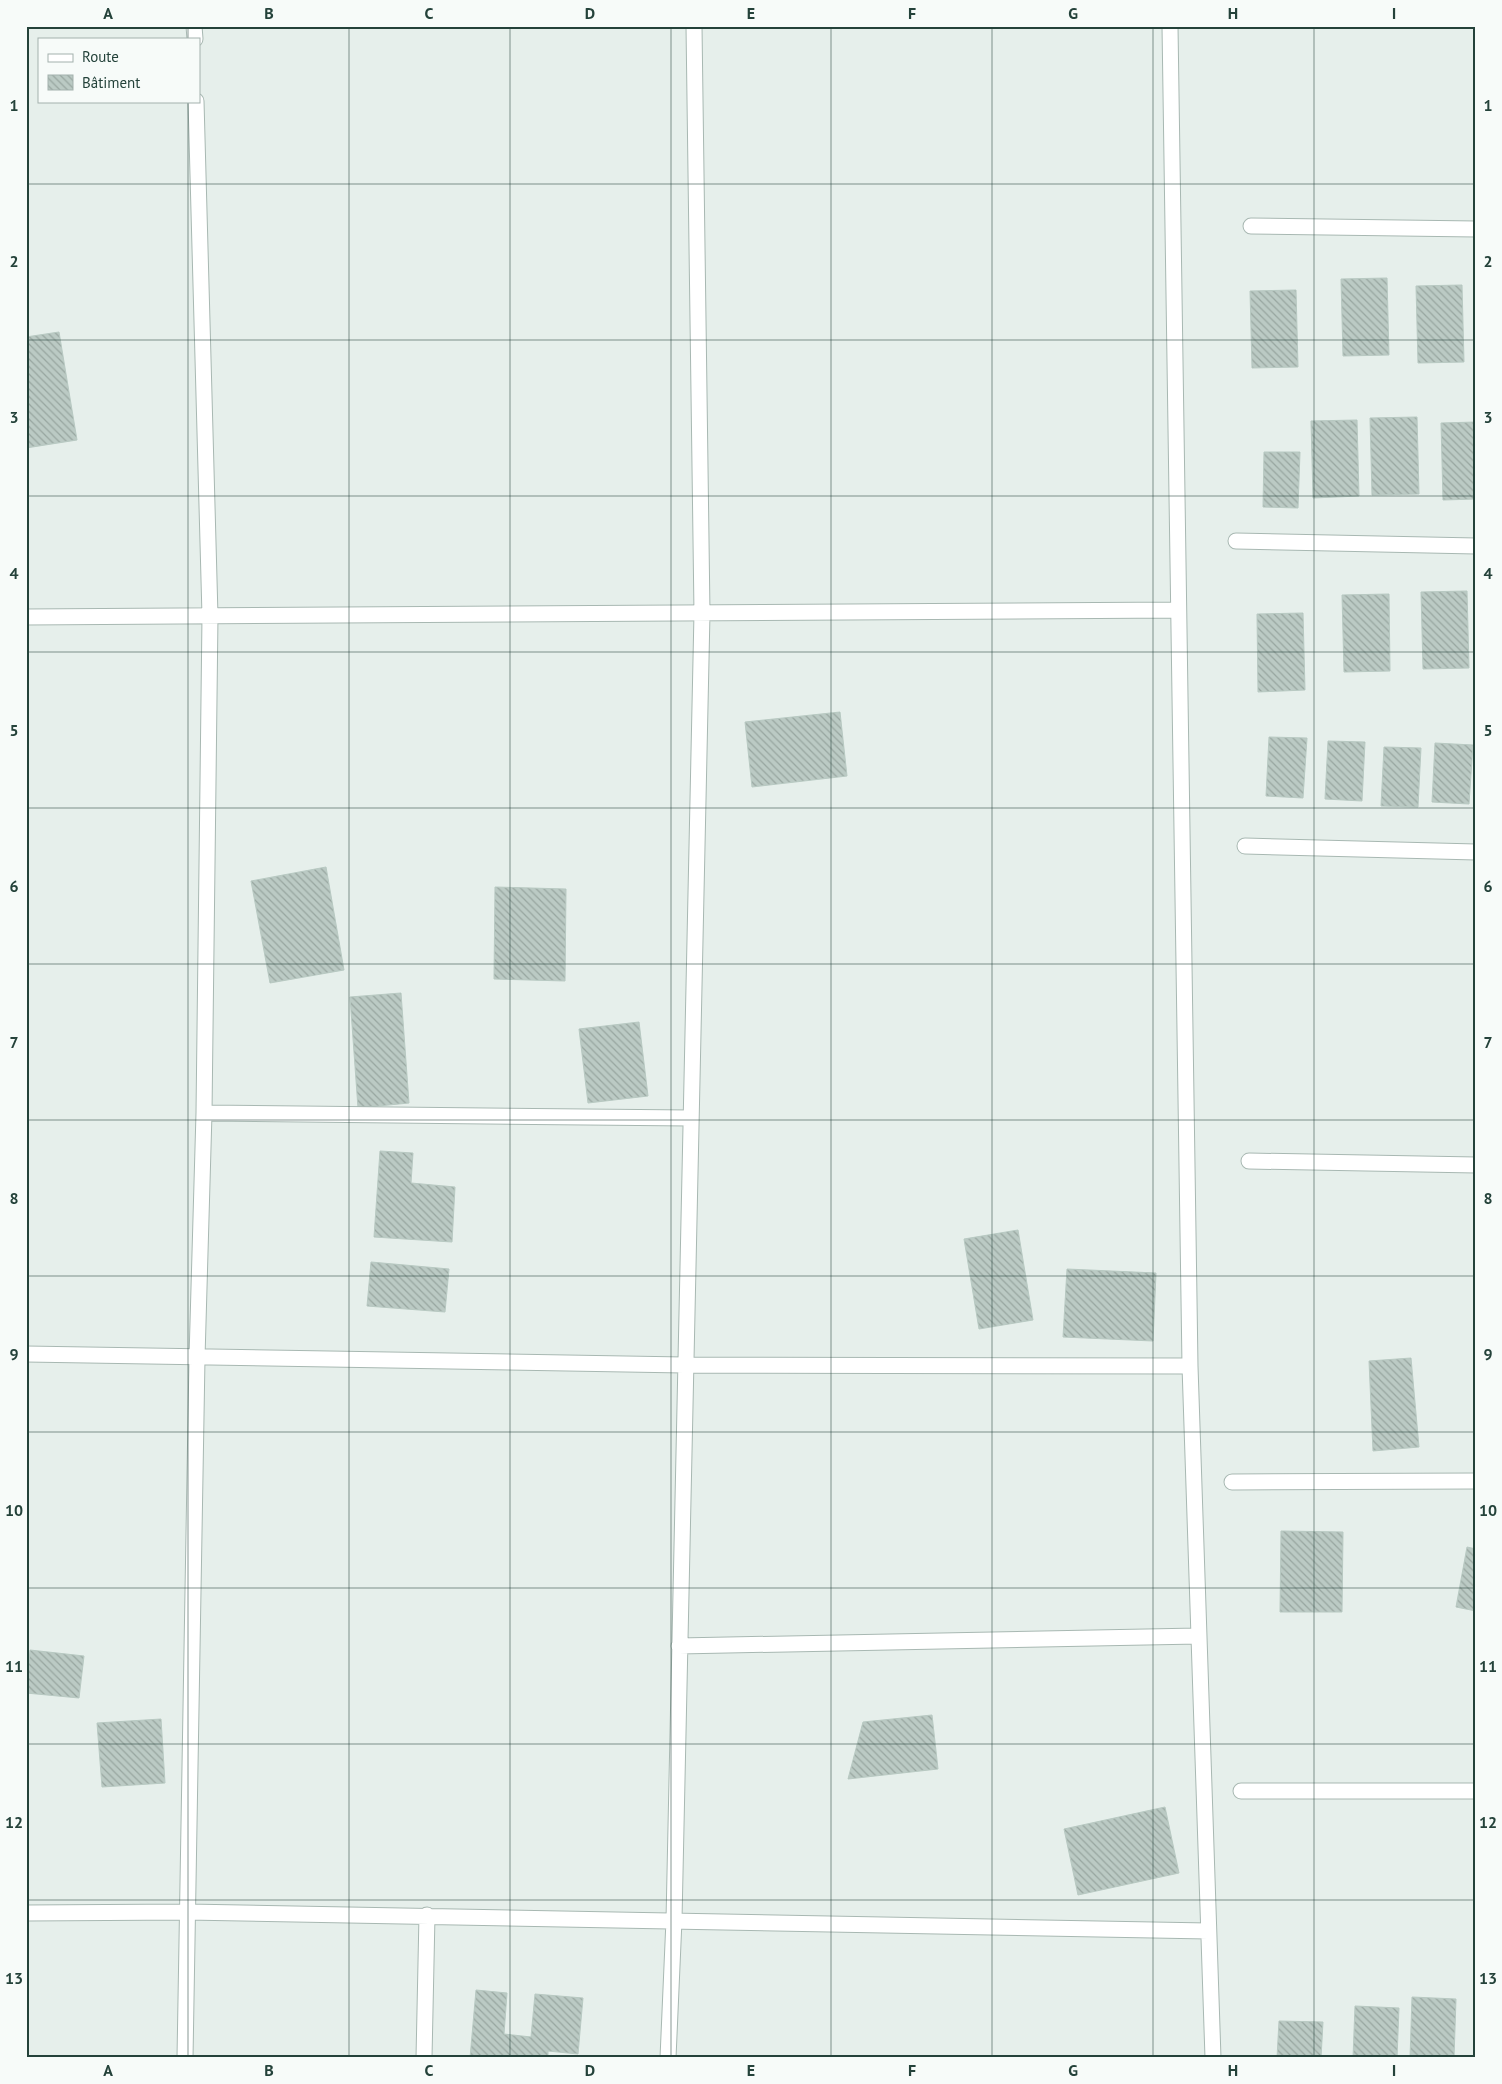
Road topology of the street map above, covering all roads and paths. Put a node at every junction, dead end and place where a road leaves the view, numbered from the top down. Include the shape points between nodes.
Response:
1 (694, 26) edge
2 (1170, 26) edge
3 (196, 102) edge
4 (1251, 226) dead end
5 (1476, 229) edge
6 (1236, 541) dead end
7 (1476, 546) edge
8 (1178, 610) junction
9 (702, 613) junction
10 (210, 616) junction
11 (26, 617) edge
12 (1245, 846) dead end
13 (1476, 852) edge
14 (204, 1113) junction
15 (690, 1118) junction
16 (1250, 1161) dead end
17 (1476, 1165) edge
18 (26, 1354) edge
19 (197, 1358) junction
20 (684, 1365) junction
21 (1190, 1366) junction
22 (1232, 1482) dead end
23 (1476, 1482) edge
24 (1198, 1636) junction
25 (679, 1646) junction
26 (1476, 1791) edge
27 (1241, 1792) dead end
28 (187, 1912) junction
29 (26, 1913) edge
30 (427, 1915) junction
31 (674, 1920) junction
32 (1208, 1931) junction
33 (185, 2058) edge
34 (424, 2058) edge
35 (668, 2058) edge
36 (1213, 2058) edge

1 - 9 street
2 - 8 street
3 - 10 street
4 - 5 street
6 - 7 street
8 - 9 street
8 - 21 street
9 - 10 street
9 - 15 street
10 - 11 street
10 - 14 street
12 - 13 street
14 - 15 street
14 - 19 street
15 - 20 street
16 - 17 street
18 - 19 street
19 - 20 street
19 - 28 street
20 - 21 street
20 - 25 street
21 - 24 street
22 - 23 street
24 - 25 street
24 - 32 street
25 - 31 street
26 - 27 street
28 - 29 street
28 - 30 street
28 - 33 street
30 - 31 street
30 - 34 street
31 - 32 street
31 - 35 street
32 - 36 street

